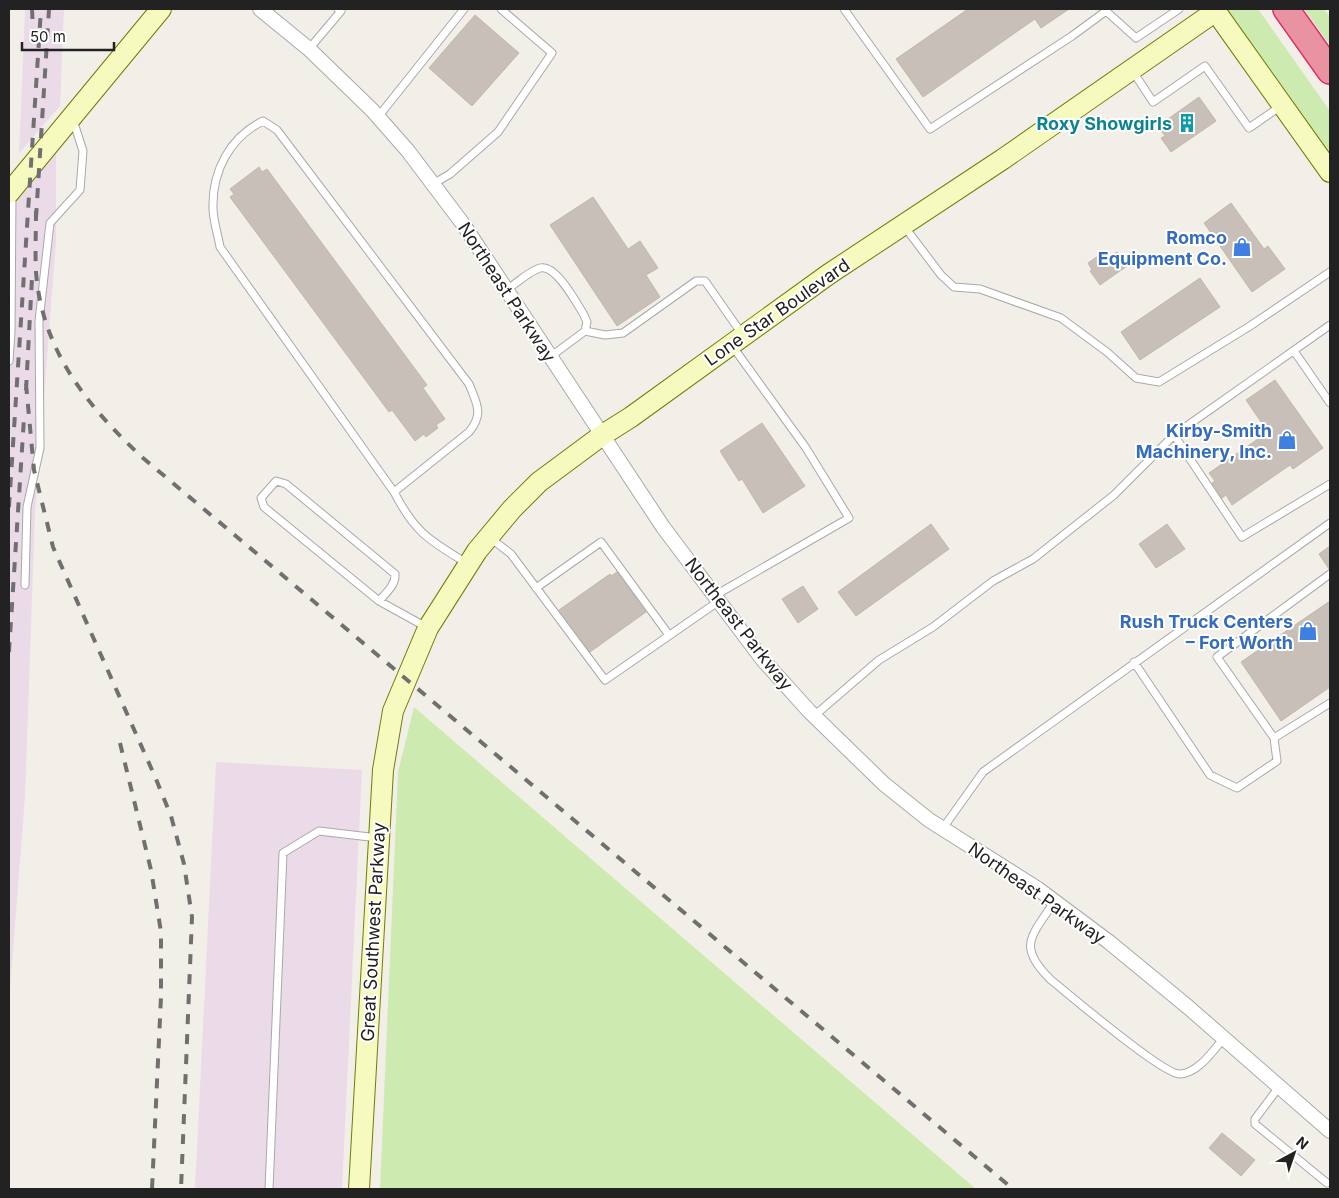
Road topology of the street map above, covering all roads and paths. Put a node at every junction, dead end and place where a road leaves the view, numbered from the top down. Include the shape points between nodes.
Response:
1 (161, 9) edge
2 (260, 9) edge
3 (338, 9) edge
4 (464, 9) edge
5 (501, 9) edge
6 (844, 9) edge
7 (1179, 9) edge
8 (1281, 9) edge
9 (1286, 9) edge
10 (1105, 10) edge
11 (1215, 10) edge
12 (1304, 35) junction
13 (309, 50) junction
14 (1132, 70) junction
15 (1330, 71) edge
16 (1282, 105) junction
17 (378, 117) junction
18 (72, 118) junction
19 (1330, 172) edge
20 (433, 184) junction
21 (10, 191) edge
22 (903, 225) junction
23 (1330, 272) edge
24 (506, 290) junction
25 (1330, 325) edge
26 (585, 331) junction
27 (737, 340) junction
28 (1294, 351) junction
29 (550, 357) junction
30 (9, 361) edge
31 (1330, 403) edge
32 (1174, 435) junction
33 (601, 436) junction
34 (1330, 484) edge
35 (394, 492) junction
36 (1330, 523) edge
37 (489, 537) junction
38 (469, 564) junction
39 (1330, 574) edge
40 (25, 585) dead end
41 (536, 588) junction
42 (716, 598) junction
43 (379, 602) junction
44 (428, 628) junction
45 (669, 636) junction
46 (1134, 662) junction
47 (406, 678) joint
48 (1330, 702) edge
49 (814, 716) junction
50 (1274, 738) junction
51 (943, 828) junction
52 (379, 838) junction
53 (1054, 902) junction
54 (1223, 1038) junction
55 (1279, 1087) junction
56 (1330, 1131) edge
57 (1327, 1184) edge
58 (269, 1189) edge
59 (359, 1189) edge

1 - 18 street
2 - 13 street, Northeast Parkway
3 - 13 lane via 341,11
4 - 17 lane
5 - 20 lane via 552,53 498,132 450,174
6 - 10 lane via 930,129 1072,36
7 - 10 lane via 1136,38
8 - 12 highway
9 - 12 highway
11 - 14 street, Lone Star Boulevard
11 - 16 street
12 - 15 highway
13 - 17 street, Northeast Parkway
14 - 16 lane via 1154,102 1205,66 1249,128
14 - 22 street, Lone Star Boulevard
16 - 19 street
17 - 20 street, Northeast Parkway
18 - 21 street
18 - 40 lane via 83,151 80,190 50,224 39,321 40,448 27,507
20 - 24 street, Northeast Parkway via 464,224
21 - 30 lane
22 - 23 lane via 954,287 980,289 1061,318 1136,378 1159,382
22 - 27 street, Lone Star Boulevard
24 - 26 lane via 538,268 554,272 584,314 587,322
24 - 29 street, Northeast Parkway
25 - 28 lane
26 - 27 lane via 605,335 623,333 696,281 705,280
26 - 29 lane
27 - 33 street, Lone Star Boulevard
27 - 42 lane via 849,518
28 - 31 lane
28 - 32 lane
29 - 33 street, Northeast Parkway
32 - 34 lane via 1242,537
32 - 49 lane via 1114,495 1033,559 993,582 879,660
33 - 37 street, Lone Star Boulevard via 539,482
33 - 42 street, Northeast Parkway
35 - 35 lane via 477,422 478,407 470,384 277,130 263,121 250,128 226,152 218,172 213,208 220,247
35 - 38 lane via 419,531
36 - 46 lane
37 - 38 street, Lone Star Boulevard
37 - 41 lane via 511,554
38 - 44 street, Lone Star Boulevard
39 - 50 lane via 1217,657
41 - 45 lane via 605,680
41 - 45 lane via 601,542
42 - 45 lane
42 - 49 street, Northeast Parkway via 763,660
43 - 43 lane via 396,579 395,574 286,484 276,481 261,498 264,507
43 - 44 lane
44 - 47 street, Lone Star Boulevard
46 - 50 lane via 1210,775 1236,788 1277,761
46 - 51 lane via 983,772
47 - 52 street, Great Southwest Parkway via 393,711 382,770
48 - 50 lane
49 - 51 street, Northeast Parkway via 884,784
51 - 53 street, Northeast Parkway
52 - 58 lane via 319,831 284,853
52 - 59 street, Great Southwest Parkway
53 - 54 street, Northeast Parkway via 1109,942
53 - 54 lane via 1032,936 1030,952 1038,967 1051,980 1173,1073 1180,1074 1204,1061
54 - 55 street, Northeast Parkway
55 - 56 street, Northeast Parkway
55 - 57 lane via 1255,1119 1255,1124

